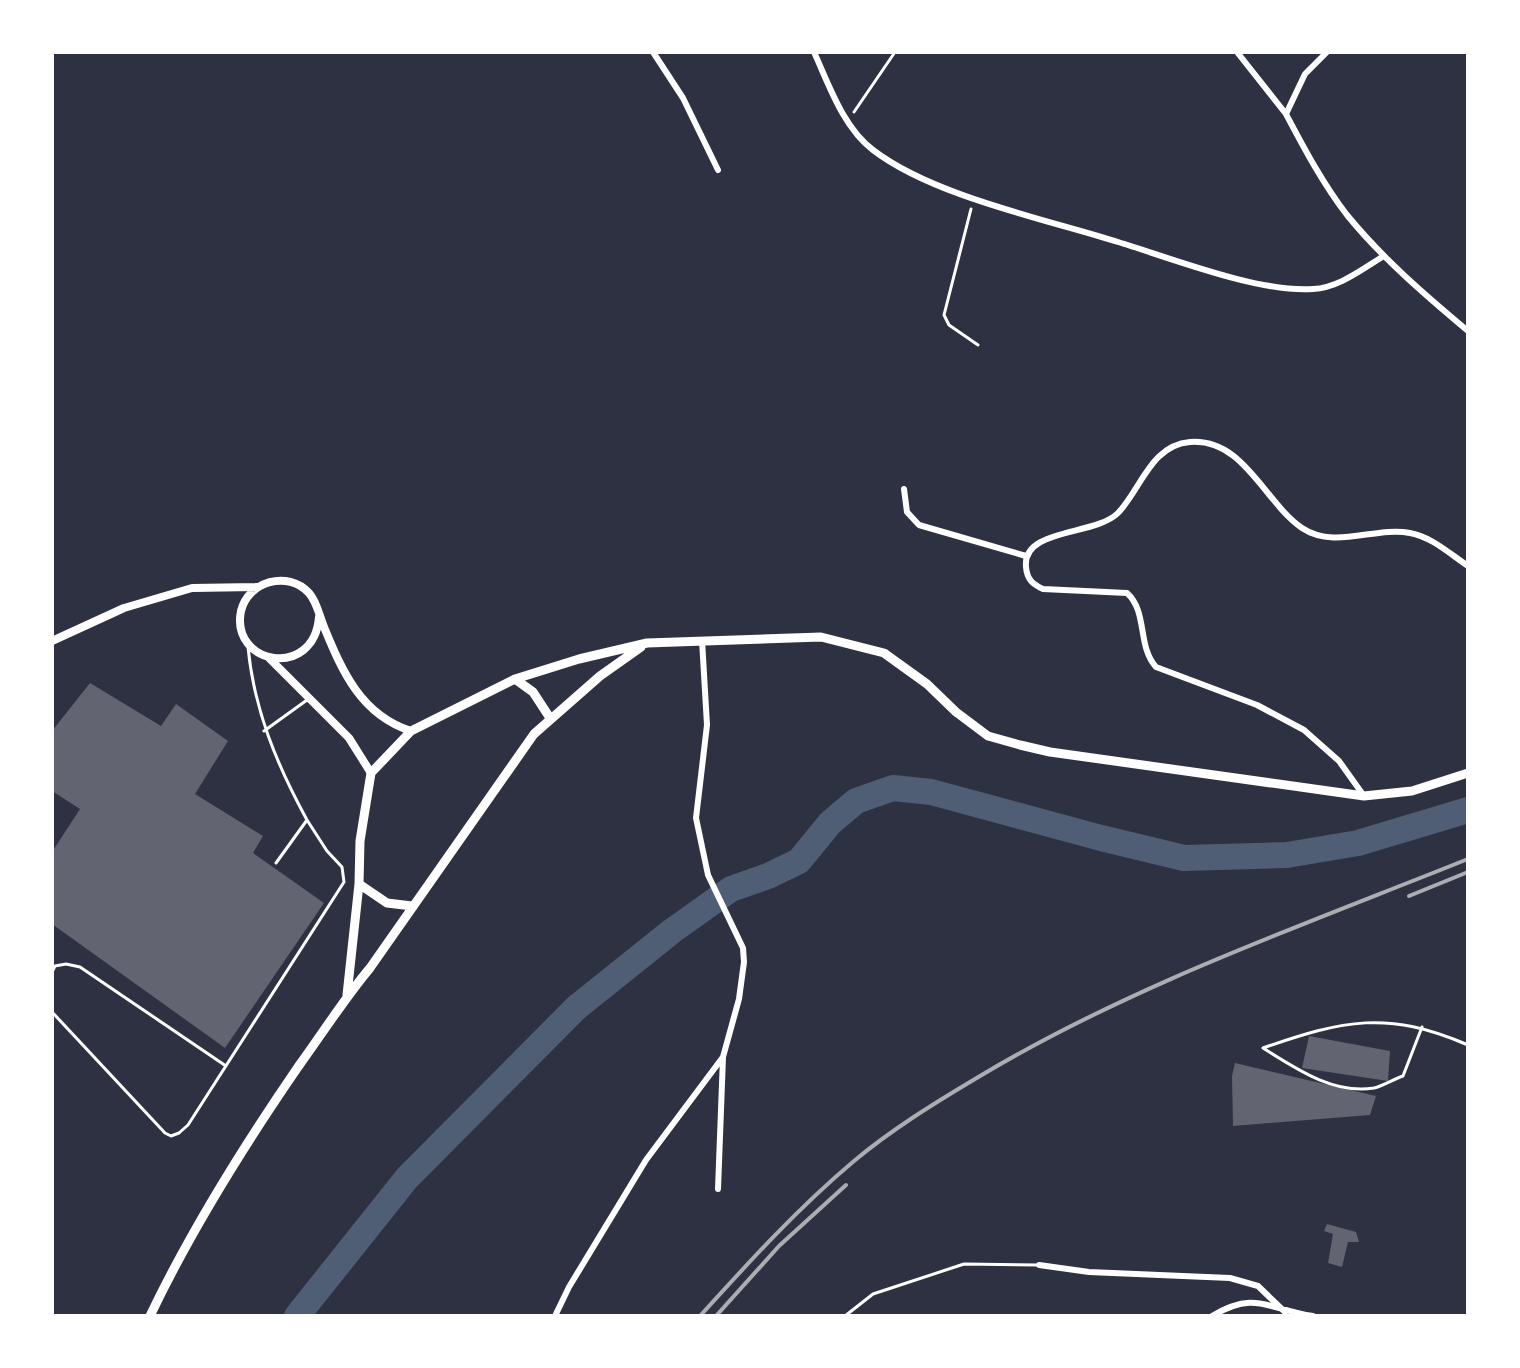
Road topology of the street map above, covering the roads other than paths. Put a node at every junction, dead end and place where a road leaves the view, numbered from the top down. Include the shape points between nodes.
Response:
1 (653, 52) edge
2 (814, 52) edge
3 (1237, 52) edge
4 (1327, 52) edge
5 (1286, 114) junction
6 (718, 170) dead end
7 (1384, 256) junction
8 (1468, 331) edge
9 (904, 489) dead end
10 (1026, 556) junction
11 (1468, 566) edge
12 (258, 587) junction
13 (319, 617) junction
14 (702, 640) junction
15 (52, 641) edge
16 (647, 643) junction
17 (248, 644) junction
18 (268, 658) junction
19 (515, 679) junction
20 (308, 699) junction
21 (550, 718) junction
22 (264, 731) junction
23 (411, 731) junction
24 (371, 773) junction
25 (1468, 773) edge
26 (1364, 796) junction
27 (307, 820) junction
28 (276, 863) dead end
29 (359, 884) junction
30 (412, 906) junction
31 (52, 972) edge
32 (347, 995) junction
33 (52, 1012) edge
34 (1422, 1027) junction
35 (1468, 1045) edge
36 (723, 1057) junction
37 (226, 1066) junction
38 (718, 1189) dead end
39 (1039, 1265) joint
40 (1285, 1312) junction
41 (150, 1316) edge
42 (555, 1316) edge
43 (845, 1316) edge
44 (1212, 1316) edge
45 (1313, 1316) edge

1 - 6 street via 683,98
2 - 7 street via 848,121 870,148 898,168 974,198 1216,272 1295,290 1332,285
3 - 5 street
4 - 5 street via 1305,74
5 - 7 street via 1346,213
7 - 8 street
9 - 10 street via 907,512 919,525
10 - 11 street via 1043,539 1109,521 1168,449 1202,442 1235,456 1304,529 1319,536 1411,533
10 - 26 street via 1029,578 1043,589 1127,593 1135,600 1145,647 1156,667 1257,705 1304,730 1339,761
12 - 13 main road via 270,581 297,584 316,604
12 - 15 main road via 192,588 124,608
12 - 17 main road via 242,608 240,621
13 - 18 main road via 318,630 304,651
13 - 23 main road via 358,696 385,720
14 - 16 main road
14 - 26 main road via 821,637 884,653 988,736 1050,752
14 - 36 street via 707,725 696,818 708,875 743,948 744,962
16 - 19 main road
16 - 21 main road
17 - 18 main road
17 - 22 lane
18 - 20 main road
19 - 21 main road via 533,692
19 - 23 main road
20 - 22 lane
20 - 24 main road via 349,738
21 - 30 main road
22 - 27 lane
23 - 24 main road
24 - 29 main road
25 - 26 main road via 1412,791
27 - 28 lane
27 - 37 lane via 342,867 344,882
29 - 30 main road via 387,903
29 - 32 main road
30 - 32 main road
31 - 37 lane via 66,964 80,967
32 - 41 main road via 247,1141
33 - 37 lane via 171,1136 188,1125
34 - 34 lane via 1361,1022 1263,1048 1338,1087 1374,1088 1403,1076
34 - 35 lane
36 - 38 street
36 - 42 street via 646,1160
39 - 40 street via 1230,1278 1258,1286
39 - 43 lane via 964,1264 873,1294
40 - 44 street via 1252,1300
40 - 45 street

